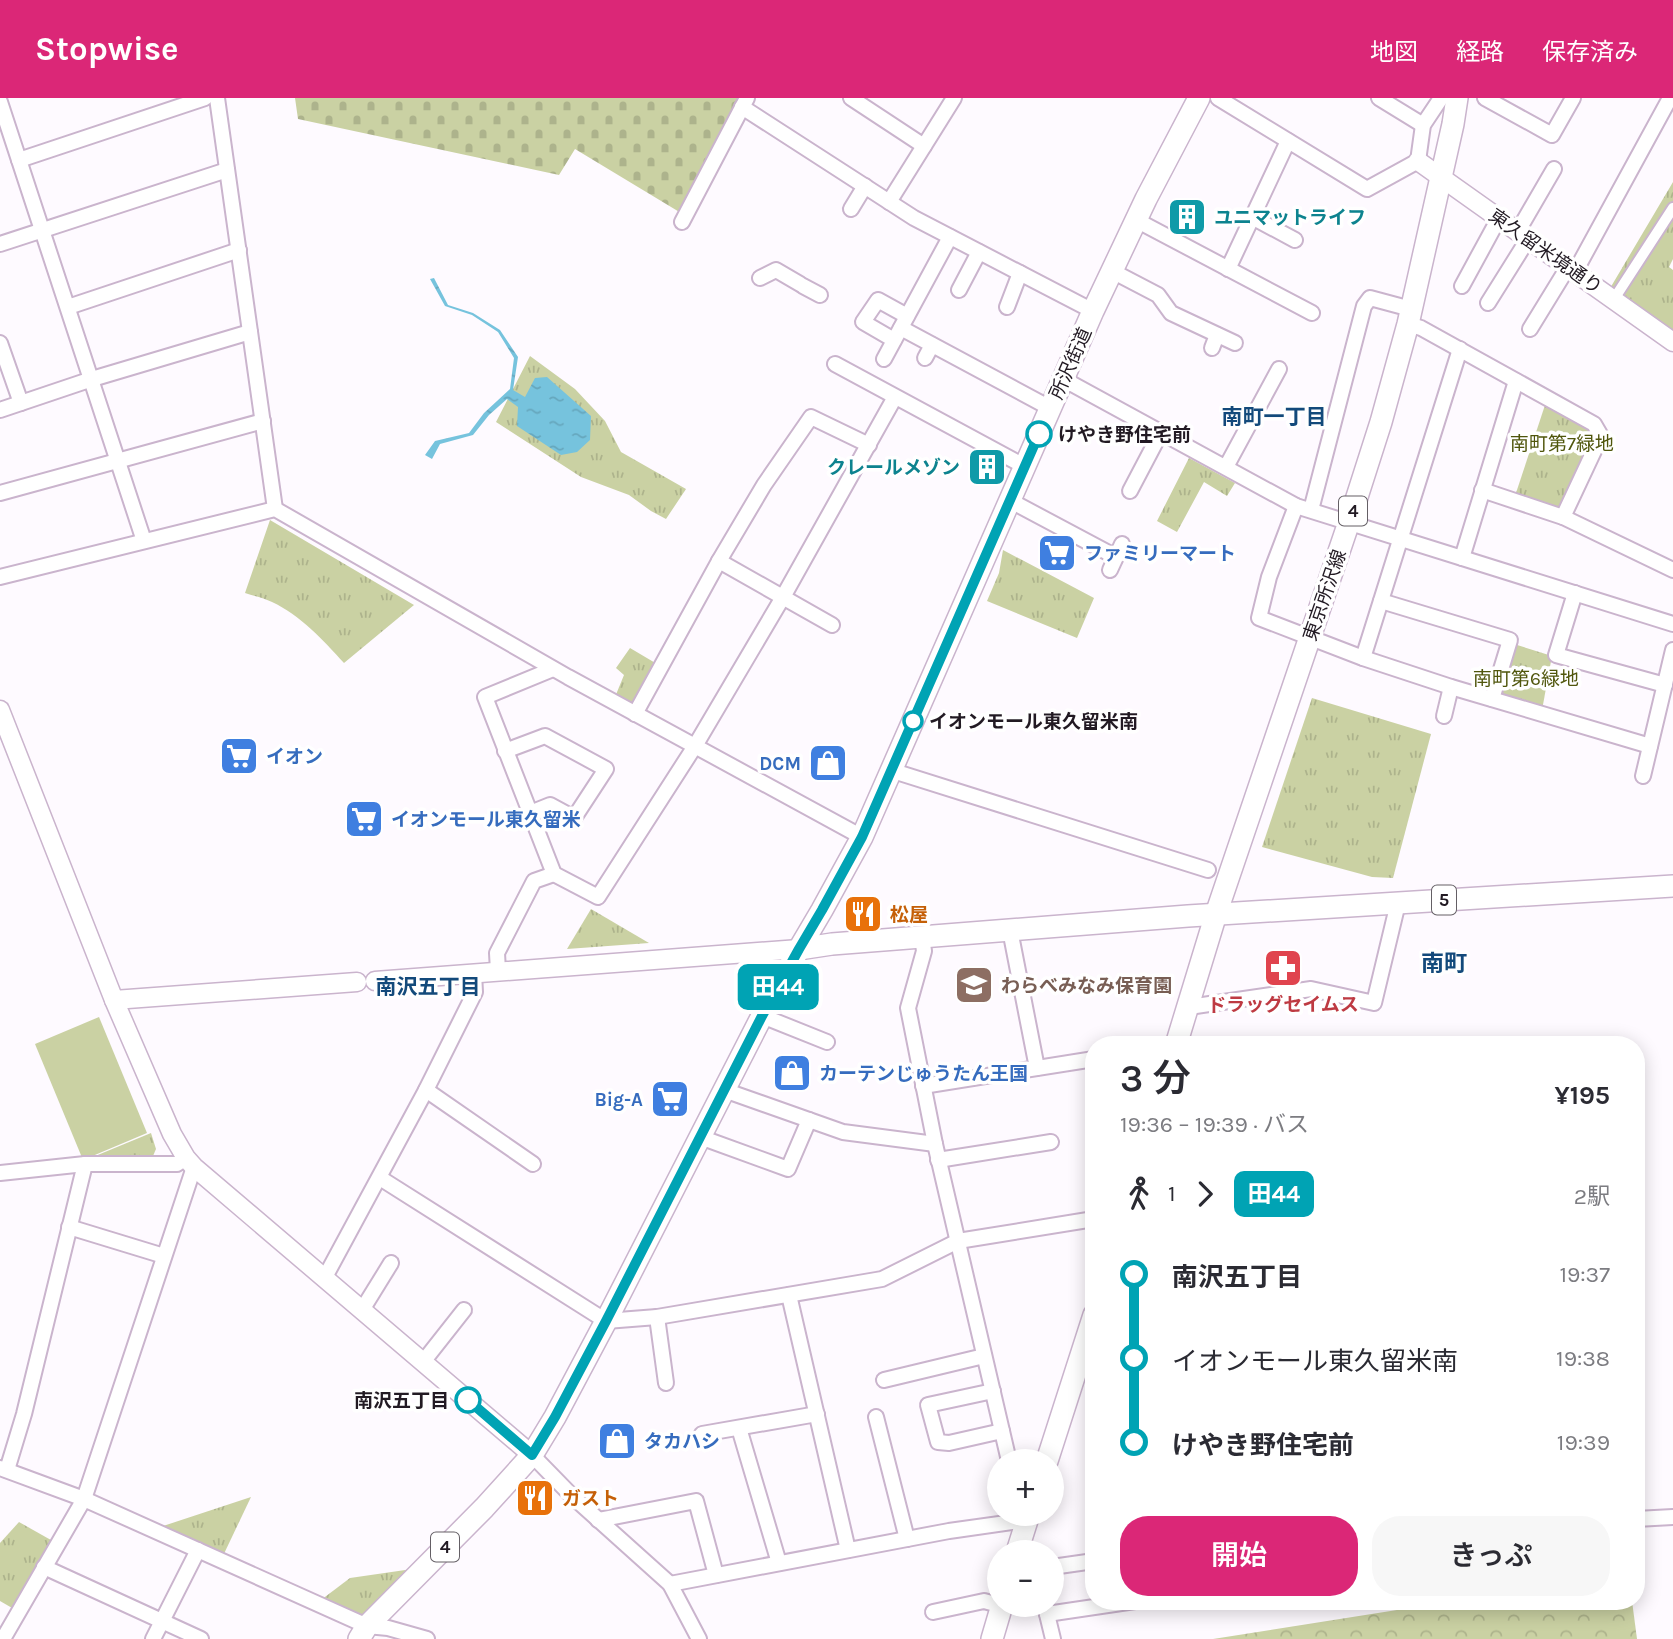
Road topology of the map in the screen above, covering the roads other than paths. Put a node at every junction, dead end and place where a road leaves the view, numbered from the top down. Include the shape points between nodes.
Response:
1 (205, 98) edge
2 (217, 98) edge
3 (851, 98) edge
4 (954, 98) edge
5 (1199, 98) edge
6 (1218, 98) edge
7 (1379, 98) edge
8 (1441, 98) edge
9 (1457, 98) edge
10 (1485, 98) edge
11 (1573, 98) edge
12 (1670, 98) edge
13 (0, 102) edge
14 (745, 102) edge
15 (1423, 125) junction
16 (1288, 141) junction
17 (924, 146) junction
18 (19, 160) junction
19 (1418, 161) junction
20 (1554, 169) dead end
21 (227, 170) junction
22 (1441, 178) junction
23 (864, 186) junction
24 (889, 202) junction
25 (1673, 208) edge
26 (851, 209) dead end
27 (1252, 217) junction
28 (1499, 218) junction
29 (1136, 220) junction
30 (682, 222) dead end
31 (42, 230) junction
32 (1523, 235) junction
33 (950, 237) junction
34 (1295, 240) dead end
35 (0, 244) edge
36 (239, 250) junction
37 (979, 252) junction
38 (1228, 269) junction
39 (1572, 269) junction
40 (1112, 271) junction
41 (1020, 273) junction
42 (760, 278) dead end
43 (1462, 286) dead end
44 (960, 290) dead end
45 (820, 295) dead end
46 (1614, 299) junction
47 (1488, 303) dead end
48 (68, 307) junction
49 (1007, 307) dead end
50 (1093, 311) junction
51 (1312, 313) dead end
52 (1410, 317) junction
53 (901, 328) junction
54 (1530, 329) dead end
55 (250, 332) junction
56 (1673, 342) edge
57 (0, 343) edge
58 (1235, 343) dead end
59 (1460, 349) junction
60 (884, 359) dead end
61 (835, 365) dead end
62 (1279, 369) dead end
63 (92, 379) junction
64 (1063, 379) junction
65 (1516, 381) junction
66 (895, 397) junction
67 (22, 403) junction
68 (1050, 408) junction
69 (0, 410) edge
70 (263, 421) junction
71 (1161, 432) junction
72 (869, 446) junction
73 (118, 461) junction
74 (1024, 467) junction
75 (1226, 467) junction
76 (1482, 491) junction
77 (1130, 492) dead end
78 (0, 493) edge
79 (1009, 500) junction
80 (1303, 508) junction
81 (275, 509) junction
82 (1563, 517) junction
83 (1349, 522) junction
84 (1400, 538) junction
85 (145, 541) junction
86 (1116, 557) dead end
87 (1462, 558) junction
88 (719, 561) junction
89 (1673, 570) edge
90 (1, 573) edge
91 (1575, 593) junction
92 (783, 597) junction
93 (1381, 601) junction
94 (1673, 624) edge
95 (832, 625) dead end
96 (1310, 638) junction
97 (1673, 650) edge
98 (1363, 658) junction
99 (553, 668) junction
100 (1668, 678) edge
101 (1451, 687) junction
102 (1492, 699) junction
103 (0, 710) edge
104 (635, 714) junction
105 (1444, 716) dead end
106 (695, 746) junction
107 (1650, 746) junction
108 (506, 751) junction
109 (890, 771) junction
110 (1643, 776) dead end
111 (530, 813) junction
112 (862, 837) junction
113 (1208, 870) dead end
114 (554, 874) junction
115 (1673, 886) edge
116 (1398, 902) junction
117 (1216, 914) junction
118 (1010, 930) junction
119 (922, 937) junction
120 (799, 949) junction
121 (498, 971) junction
122 (474, 973) junction
123 (114, 1000) junction
124 (1189, 1007) junction
125 (762, 1016) junction
126 (1179, 1036) edge
127 (827, 1042) dead end
128 (1085, 1060) edge
129 (1037, 1068) junction
130 (923, 1086) junction
131 (426, 1090) junction
132 (724, 1090) junction
133 (809, 1120) junction
134 (700, 1136) junction
135 (1051, 1142) dead end
136 (934, 1144) junction
137 (938, 1160) junction
138 (190, 1163) junction
139 (85, 1164) junction
140 (533, 1164) dead end
141 (0, 1173) edge
142 (380, 1178) junction
143 (1085, 1220) edge
144 (69, 1227) junction
145 (958, 1241) junction
146 (164, 1256) junction
147 (391, 1263) dead end
148 (324, 1279) junction
149 (789, 1295) junction
150 (362, 1310) junction
151 (464, 1310) dead end
152 (657, 1317) junction
153 (606, 1321) junction
154 (1085, 1343) edge
155 (984, 1356) junction
156 (423, 1362) junction
157 (884, 1380) dead end
158 (666, 1383) dead end
159 (993, 1391) junction
160 (817, 1414) junction
161 (876, 1417) dead end
162 (739, 1428) junction
163 (1002, 1431) junction
164 (702, 1434) dead end
165 (1006, 1449) edge
166 (1051, 1449) edge
167 (532, 1455) junction
168 (3, 1469) edge
169 (83, 1499) junction
170 (1673, 1517) edge
171 (1645, 1519) edge
172 (598, 1520) junction
173 (987, 1524) edge
174 (907, 1539) junction
175 (198, 1550) junction
176 (848, 1550) junction
177 (1085, 1562) edge
178 (779, 1563) junction
179 (1064, 1565) edge
180 (44, 1567) junction
181 (716, 1575) junction
182 (670, 1584) junction
183 (987, 1602) edge
184 (1085, 1605) edge
185 (1064, 1607) edge
186 (933, 1612) dead end
187 (998, 1617) edge
188 (1047, 1617) edge
189 (162, 1622) junction
190 (363, 1632) edge
191 (7, 1638) edge
192 (153, 1639) edge
193 (201, 1639) edge
194 (427, 1639) edge
195 (699, 1639) edge
196 (992, 1639) edge
197 (1053, 1639) edge

1 - 18 street
2 - 21 street
3 - 17 street
4 - 17 street
5 - 29 main road, 所沢街道 / 4
6 - 16 street
7 - 15 street
8 - 15 street
9 - 22 main road, 東京所沢線 / 4
10 - 11 street via 1552,135
12 - 39 street
13 - 18 street
14 - 23 street
14 - 30 street
15 - 19 street
16 - 19 street via 1367,189
16 - 27 street
17 - 24 street
18 - 31 street
19 - 22 street, 東久留米境通り
20 - 32 street
21 - 31 street
21 - 36 street
22 - 28 street, 東久留米境通り
22 - 52 main road, 東京所沢線 / 4
23 - 24 street
23 - 26 street
24 - 33 street
25 - 46 street
27 - 34 street
27 - 38 street
28 - 32 street, 東久留米境通り
28 - 43 street
29 - 38 street
29 - 40 main road, 所沢街道 / 4
31 - 35 street
31 - 48 street
32 - 39 street, 東久留米境通り
32 - 47 street
33 - 37 street
33 - 53 street
36 - 48 street
36 - 55 street
37 - 41 street
37 - 44 street
38 - 51 street
39 - 46 street, 東久留米境通り
39 - 54 street
40 - 50 main road, 所沢街道 / 4
40 - 58 street via 1158,295 1171,313 1214,341
41 - 49 street
41 - 50 street
42 - 45 street via 776,270
46 - 56 street, 東久留米境通り
48 - 63 street
50 - 64 main road, 所沢街道 / 4
52 - 59 street
52 - 80 street via 1370,298 1364,306
52 - 83 main road, 東京所沢線 / 4
53 - 60 street
53 - 68 street via 929,351
55 - 63 street
55 - 70 street
57 - 67 street
59 - 65 street
59 - 84 street
61 - 66 street
62 - 75 street
63 - 67 street
63 - 73 street
64 - 68 main road, 所沢街道 / 4
64 - 71 street
65 - 76 street
65 - 82 street via 1594,424 1601,436
66 - 72 street
66 - 74 street
67 - 69 street
68 - 74 main road, 所沢街道 / 4
70 - 73 street
70 - 81 street
71 - 75 street
71 - 77 street
72 - 88 street via 811,417
72 - 92 street
73 - 78 street
73 - 85 street
74 - 79 main road, 所沢街道 / 4
75 - 80 street
76 - 82 street
76 - 87 street
79 - 86 street
79 - 109 main road, 所沢街道 / 4
80 - 83 street
80 - 96 street via 1269,577 1259,618
81 - 85 street
81 - 99 street
82 - 89 street
83 - 84 street
83 - 96 main road, 東京所沢線 / 4
84 - 87 street
84 - 93 street
85 - 90 street
87 - 91 street
88 - 92 street
88 - 104 street
91 - 94 street
91 - 100 street via 1556,654
92 - 95 street
92 - 106 street
93 - 98 street
93 - 102 street via 1510,640
96 - 98 street
96 - 117 main road, 東京所沢線 / 4
97 - 100 street
98 - 101 street
99 - 104 street
99 - 108 street via 485,697
100 - 107 street
101 - 102 street
101 - 105 street
102 - 107 street
103 - 123 street
104 - 106 street
106 - 112 street
106 - 114 street via 598,897
107 - 110 street
108 - 111 street
108 - 111 street via 545,736 606,769 574,818 550,805
109 - 112 main road, 所沢街道 / 4
109 - 113 street
111 - 114 street
112 - 120 main road, 所沢街道 / 4
114 - 121 street via 534,881 497,953
115 - 116 main road, 5
116 - 117 main road, 5
116 - 124 street via 1374,1003 1311,989
117 - 118 main road, 5
117 - 124 main road, 東京所沢線 / 4
118 - 119 main road, 5
118 - 129 street
119 - 120 main road, 5
119 - 130 street via 924,951 908,1008
120 - 121 street
120 - 125 main road, 所沢街道 / 4
121 - 122 street
122 - 123 street
122 - 131 street via 475,992
123 - 138 street via 172,1134
124 - 126 main road, 東京所沢線 / 4
125 - 127 street
125 - 132 main road, 所沢街道 / 4
128 - 129 street
129 - 130 street
130 - 136 street
131 - 140 street
131 - 142 street
132 - 133 street
132 - 134 main road, 所沢街道 / 4
133 - 134 street via 788,1169
133 - 136 street via 843,1132
134 - 153 main road, 所沢街道 / 4
135 - 137 street
136 - 137 street
137 - 145 street
138 - 139 street
138 - 146 street
138 - 148 street
139 - 141 street
139 - 144 street
142 - 148 street
142 - 153 street
143 - 145 street
144 - 146 street
144 - 168 street via 24,1414
145 - 149 street via 882,1279
145 - 155 street
146 - 169 street
147 - 150 street
148 - 150 street
149 - 152 street
149 - 160 street
150 - 156 street
151 - 156 street
152 - 153 street
152 - 158 street
153 - 167 main road, 所沢街道 / 4
154 - 166 main road
155 - 157 street
155 - 159 street
156 - 167 street
159 - 163 street
159 - 163 street via 928,1405 938,1442
160 - 162 street
160 - 176 street
161 - 174 street
162 - 164 street
162 - 178 street
163 - 165 street
167 - 172 street
167 - 190 main road, 所沢街道 / 4
168 - 169 street
169 - 175 street
169 - 180 street
170 - 171 street
172 - 181 street via 696,1501
172 - 182 street
173 - 174 street
174 - 176 street
175 - 189 street
175 - 190 street
176 - 178 street
177 - 179 street
178 - 181 street
180 - 189 street
180 - 191 street
181 - 182 street
182 - 195 street
183 - 186 street
184 - 185 street
187 - 196 main road
188 - 197 street
189 - 192 street
189 - 193 street
190 - 194 street via 388,1628

